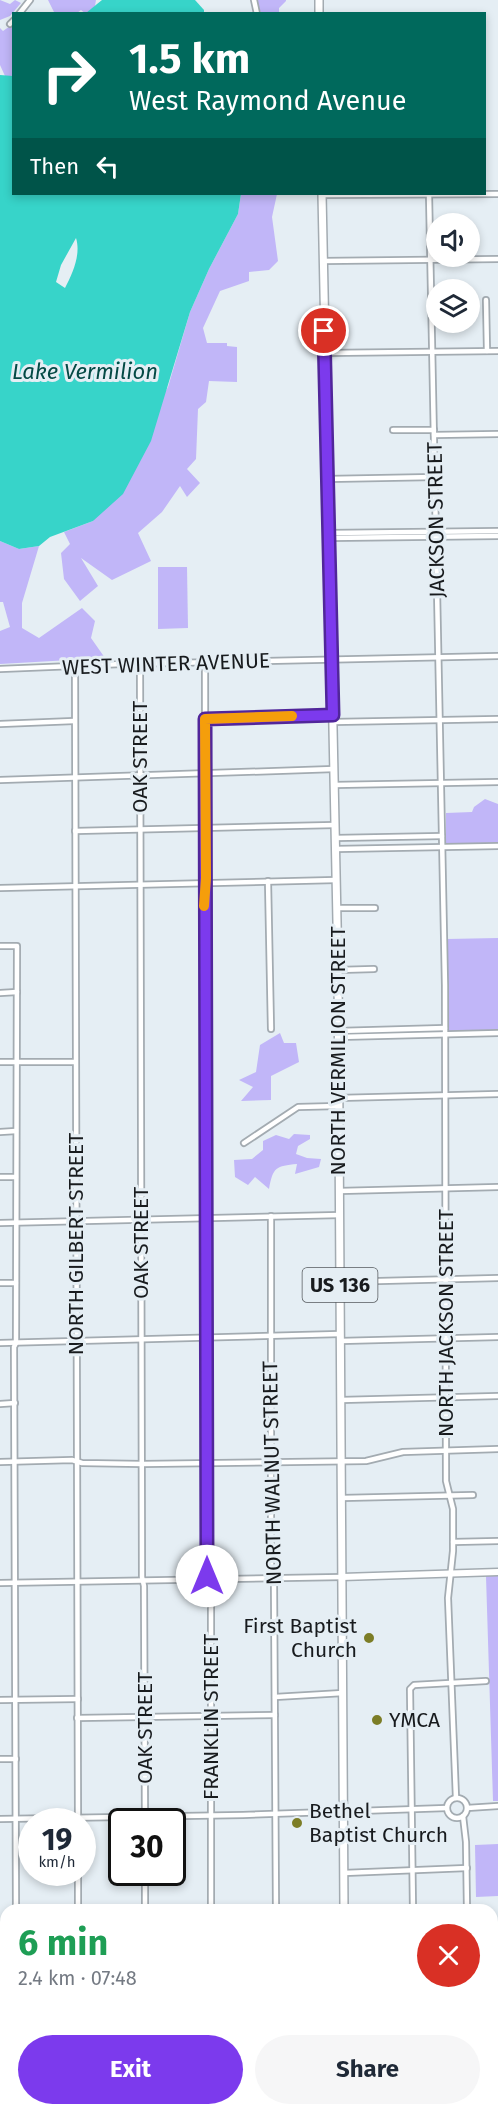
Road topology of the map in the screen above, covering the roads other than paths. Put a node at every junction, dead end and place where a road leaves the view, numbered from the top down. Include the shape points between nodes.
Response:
1 (30, 0) edge
2 (21, 12) edge
3 (322, 195) edge
4 (429, 195) edge
5 (429, 213) edge
6 (426, 259) edge
7 (480, 259) edge
8 (498, 259) edge
9 (323, 261) junction
10 (430, 267) edge
11 (486, 300) dead end
12 (433, 351) junction
13 (487, 351) junction
14 (498, 351) edge
15 (325, 353) junction
16 (393, 430) dead end
17 (434, 432) junction
18 (498, 434) edge
19 (435, 477) junction
20 (327, 479) junction
21 (498, 531) edge
22 (471, 533) junction
23 (437, 534) junction
24 (328, 536) junction
25 (498, 536) edge
26 (498, 656) edge
27 (439, 657) junction
28 (332, 660) junction
29 (205, 662) junction
30 (141, 664) junction
31 (75, 666) junction
32 (0, 669) edge
33 (333, 718) junction
34 (205, 719) junction
35 (498, 719) edge
36 (440, 720) junction
37 (74, 722) junction
38 (0, 724) edge
39 (334, 769) junction
40 (205, 774) junction
41 (140, 775) junction
42 (75, 777) junction
43 (0, 780) edge
44 (498, 782) edge
45 (441, 783) junction
46 (334, 785) junction
47 (335, 825) junction
48 (206, 828) junction
49 (141, 830) junction
50 (75, 831) junction
51 (442, 836) junction
52 (335, 837) junction
53 (442, 846) junction
54 (498, 846) edge
55 (336, 849) junction
56 (336, 880) junction
57 (268, 881) junction
58 (205, 882) junction
59 (140, 884) junction
60 (75, 886) junction
61 (0, 888) edge
62 (337, 908) junction
63 (375, 908) dead end
64 (0, 946) edge
65 (374, 969) dead end
66 (338, 970) junction
67 (16, 992) junction
68 (0, 993) edge
69 (271, 1029) dead end
70 (445, 1031) junction
71 (498, 1033) edge
72 (338, 1034) junction
73 (0, 1062) edge
74 (16, 1062) junction
75 (75, 1062) junction
76 (498, 1094) edge
77 (445, 1095) junction
78 (338, 1098) junction
79 (338, 1106) junction
80 (16, 1131) junction
81 (0, 1132) edge
82 (244, 1143) dead end
83 (0, 1177) edge
84 (16, 1177) junction
85 (498, 1187) edge
86 (446, 1189) junction
87 (339, 1191) junction
88 (340, 1215) junction
89 (271, 1216) junction
90 (206, 1218) junction
91 (141, 1220) junction
92 (76, 1221) junction
93 (16, 1222) junction
94 (0, 1223) edge
95 (498, 1278) edge
96 (446, 1279) junction
97 (340, 1282) junction
98 (0, 1283) edge
99 (16, 1283) junction
100 (271, 1336) junction
101 (206, 1337) junction
102 (498, 1337) edge
103 (340, 1338) junction
104 (141, 1339) junction
105 (446, 1339) junction
106 (77, 1341) junction
107 (0, 1343) edge
108 (16, 1343) junction
109 (498, 1396) edge
110 (446, 1397) junction
111 (341, 1400) junction
112 (15, 1403) junction
113 (0, 1404) edge
114 (498, 1449) edge
115 (446, 1451) junction
116 (77, 1461) junction
117 (341, 1461) junction
118 (0, 1462) edge
119 (15, 1462) junction
120 (270, 1462) junction
121 (206, 1463) junction
122 (142, 1464) junction
123 (472, 1495) dead end
124 (450, 1496) junction
125 (342, 1498) junction
126 (498, 1540) edge
127 (453, 1542) junction
128 (498, 1572) edge
129 (450, 1574) junction
130 (342, 1578) junction
131 (273, 1579) junction
132 (208, 1580) junction
133 (143, 1581) junction
134 (77, 1582) junction
135 (0, 1583) edge
136 (15, 1583) junction
137 (451, 1682) junction
138 (486, 1682) dead end
139 (343, 1693) junction
140 (275, 1697) junction
141 (78, 1699) junction
142 (0, 1700) edge
143 (16, 1700) junction
144 (275, 1715) junction
145 (211, 1716) junction
146 (145, 1717) junction
147 (77, 1718) junction
148 (0, 1759) edge
149 (16, 1759) junction
150 (456, 1798) junction
151 (498, 1806) edge
152 (78, 1808) edge
153 (145, 1808) edge
154 (447, 1808) junction
155 (467, 1808) junction
156 (411, 1810) junction
157 (344, 1812) junction
158 (275, 1814) junction
159 (211, 1815) junction
160 (463, 1816) junction
161 (186, 1817) edge
162 (16, 1818) junction
163 (0, 1819) edge
164 (467, 1868) junction
165 (412, 1870) junction
166 (344, 1873) junction
167 (78, 1886) edge
168 (145, 1886) edge
169 (16, 1904) edge
170 (78, 1904) edge
171 (145, 1904) edge
172 (212, 1904) edge
173 (276, 1904) edge
174 (344, 1904) edge
175 (412, 1904) edge
176 (467, 1904) edge

1 - 2 street
3 - 9 main road, NORTH VERMILION STREET / US 136
4 - 5 street, JACKSON STREET
6 - 9 street
7 - 8 street
9 - 15 main road, NORTH VERMILION STREET / US 136
10 - 12 street, JACKSON STREET
11 - 13 street
12 - 13 street
12 - 15 street
12 - 17 street, JACKSON STREET
13 - 14 street
15 - 20 main road, NORTH VERMILION STREET / US 136
16 - 17 street
17 - 18 street
17 - 19 street, JACKSON STREET
19 - 20 street
19 - 23 street, JACKSON STREET
20 - 24 main road, NORTH VERMILION STREET / US 136
21 - 22 street
22 - 23 street
22 - 25 street
23 - 24 street
23 - 27 street, JACKSON STREET
24 - 28 main road, NORTH VERMILION STREET / US 136
26 - 27 street, WEST WINTER AVENUE
27 - 28 street, WEST WINTER AVENUE
27 - 36 street, JACKSON STREET
28 - 29 street, WEST WINTER AVENUE
28 - 33 main road, NORTH VERMILION STREET / US 136
29 - 30 street, WEST WINTER AVENUE
29 - 34 street, FRANKLIN STREET
30 - 31 street, WEST WINTER AVENUE
30 - 41 street, OAK STREET
31 - 32 street, WEST WINTER AVENUE
31 - 37 street, NORTH GILBERT STREET
33 - 34 street
33 - 36 street
33 - 39 main road, NORTH VERMILION STREET / US 136
34 - 40 street, FRANKLIN STREET
35 - 36 street
36 - 45 street, JACKSON STREET
37 - 38 street
37 - 42 street, NORTH GILBERT STREET
39 - 40 street
39 - 46 main road, NORTH VERMILION STREET / US 136
40 - 41 street
40 - 48 street, FRANKLIN STREET
41 - 42 street
41 - 49 street, OAK STREET
42 - 43 street
42 - 50 street, NORTH GILBERT STREET
44 - 45 street
45 - 46 street
45 - 51 street, JACKSON STREET
46 - 47 main road, NORTH VERMILION STREET / US 136
47 - 48 street
47 - 52 main road, NORTH VERMILION STREET / US 136
48 - 49 street
48 - 58 street, FRANKLIN STREET
49 - 50 street
49 - 59 street, OAK STREET
50 - 60 street, NORTH GILBERT STREET
51 - 52 street
51 - 53 street, JACKSON STREET
52 - 55 main road, NORTH VERMILION STREET / US 136
53 - 54 street
53 - 55 street
53 - 70 street, NORTH JACKSON STREET
55 - 56 main road, NORTH VERMILION STREET / US 136
56 - 57 street
56 - 62 main road, NORTH VERMILION STREET / US 136
57 - 58 street
57 - 69 street
58 - 59 street
58 - 90 street, FRANKLIN STREET
59 - 60 street
59 - 91 street, OAK STREET
60 - 61 street
60 - 75 street, NORTH GILBERT STREET
62 - 63 street
62 - 66 main road, NORTH VERMILION STREET / US 136
64 - 67 street via 17,946
65 - 66 street
66 - 72 main road, NORTH VERMILION STREET / US 136
67 - 68 street
67 - 74 street
70 - 71 street
70 - 72 street
70 - 77 street, NORTH JACKSON STREET
72 - 78 main road, NORTH VERMILION STREET / US 136
73 - 74 street
74 - 75 street
74 - 80 street
75 - 92 street, NORTH GILBERT STREET
76 - 77 street
77 - 78 street
77 - 86 street, NORTH JACKSON STREET
78 - 79 main road, NORTH VERMILION STREET / US 136
79 - 82 street via 298,1107
79 - 87 main road, NORTH VERMILION STREET / US 136
80 - 81 street
80 - 84 street
83 - 84 street
84 - 93 street
85 - 86 street
86 - 87 street
86 - 96 street, NORTH JACKSON STREET
87 - 88 main road, NORTH VERMILION STREET / US 136
88 - 89 street
88 - 97 main road, NORTH VERMILION STREET / US 136
89 - 90 street
89 - 100 street, NORTH WALNUT STREET
90 - 91 street
90 - 101 street, FRANKLIN STREET
91 - 92 street
91 - 104 street, OAK STREET
92 - 93 street
92 - 106 street, NORTH GILBERT STREET
93 - 94 street
93 - 99 street
95 - 96 street
96 - 97 street
96 - 105 street, NORTH JACKSON STREET
97 - 103 main road, NORTH VERMILION STREET / US 136
98 - 99 street
99 - 108 street
100 - 101 street
100 - 103 street
100 - 120 street, NORTH WALNUT STREET
101 - 104 street
101 - 121 street, FRANKLIN STREET
102 - 105 street
103 - 105 street
103 - 111 main road, NORTH VERMILION STREET / US 136
104 - 106 street
104 - 122 street, OAK STREET
105 - 110 street, NORTH JACKSON STREET
106 - 108 street
106 - 116 street, NORTH GILBERT STREET
107 - 108 street
108 - 112 street
109 - 110 street
110 - 111 street
110 - 115 street, NORTH JACKSON STREET
111 - 117 main road, NORTH VERMILION STREET / US 136
112 - 113 street
112 - 119 street
114 - 115 street
115 - 117 street via 403,1452 366,1461
115 - 124 street, NORTH JACKSON STREET
116 - 119 street
116 - 122 street
116 - 134 street, NORTH GILBERT STREET
117 - 120 street
117 - 125 main road, NORTH VERMILION STREET / US 136
118 - 119 street
119 - 136 street
120 - 121 street
120 - 131 street, NORTH WALNUT STREET
121 - 122 street
121 - 132 street, FRANKLIN STREET
122 - 133 street, OAK STREET
123 - 124 street
124 - 125 street
124 - 127 street, NORTH JACKSON STREET
125 - 130 main road, NORTH VERMILION STREET / US 136
126 - 127 street
127 - 129 street, NORTH JACKSON STREET
128 - 129 main road
129 - 130 main road
129 - 137 street, NORTH JACKSON STREET
130 - 131 street
130 - 139 main road, NORTH VERMILION STREET / US 136
131 - 132 street
131 - 140 street, NORTH WALNUT STREET
132 - 133 street
132 - 145 street, FRANKLIN STREET
133 - 134 street
133 - 146 street, OAK STREET
134 - 136 street
134 - 141 street, NORTH GILBERT STREET
135 - 136 street
136 - 143 street
137 - 138 street
137 - 150 street, NORTH JACKSON STREET
137 - 156 street via 414,1684 410,1689
139 - 140 street
139 - 157 main road, NORTH VERMILION STREET / US 136
140 - 144 street, NORTH WALNUT STREET
141 - 143 street
141 - 147 street, NORTH GILBERT STREET
142 - 143 street
143 - 149 street
144 - 145 street
144 - 158 street, NORTH WALNUT STREET
145 - 146 street
145 - 159 street, FRANKLIN STREET
146 - 147 street
146 - 153 street, OAK STREET
147 - 152 street, NORTH GILBERT STREET
148 - 149 street
149 - 162 street
150 - 154 street
150 - 155 street via 464,1800
151 - 155 street
154 - 156 street
154 - 160 street via 451,1816
155 - 160 street
156 - 157 street
156 - 165 street
157 - 158 street
157 - 166 main road, NORTH VERMILION STREET / US 136
158 - 159 street
158 - 173 street, NORTH WALNUT STREET
159 - 161 street
159 - 172 street, FRANKLIN STREET
160 - 164 street
162 - 163 street
162 - 169 street
164 - 165 street
164 - 176 street
165 - 166 street
165 - 175 street
166 - 174 main road, NORTH VERMILION STREET / US 136
167 - 170 street
168 - 171 street

